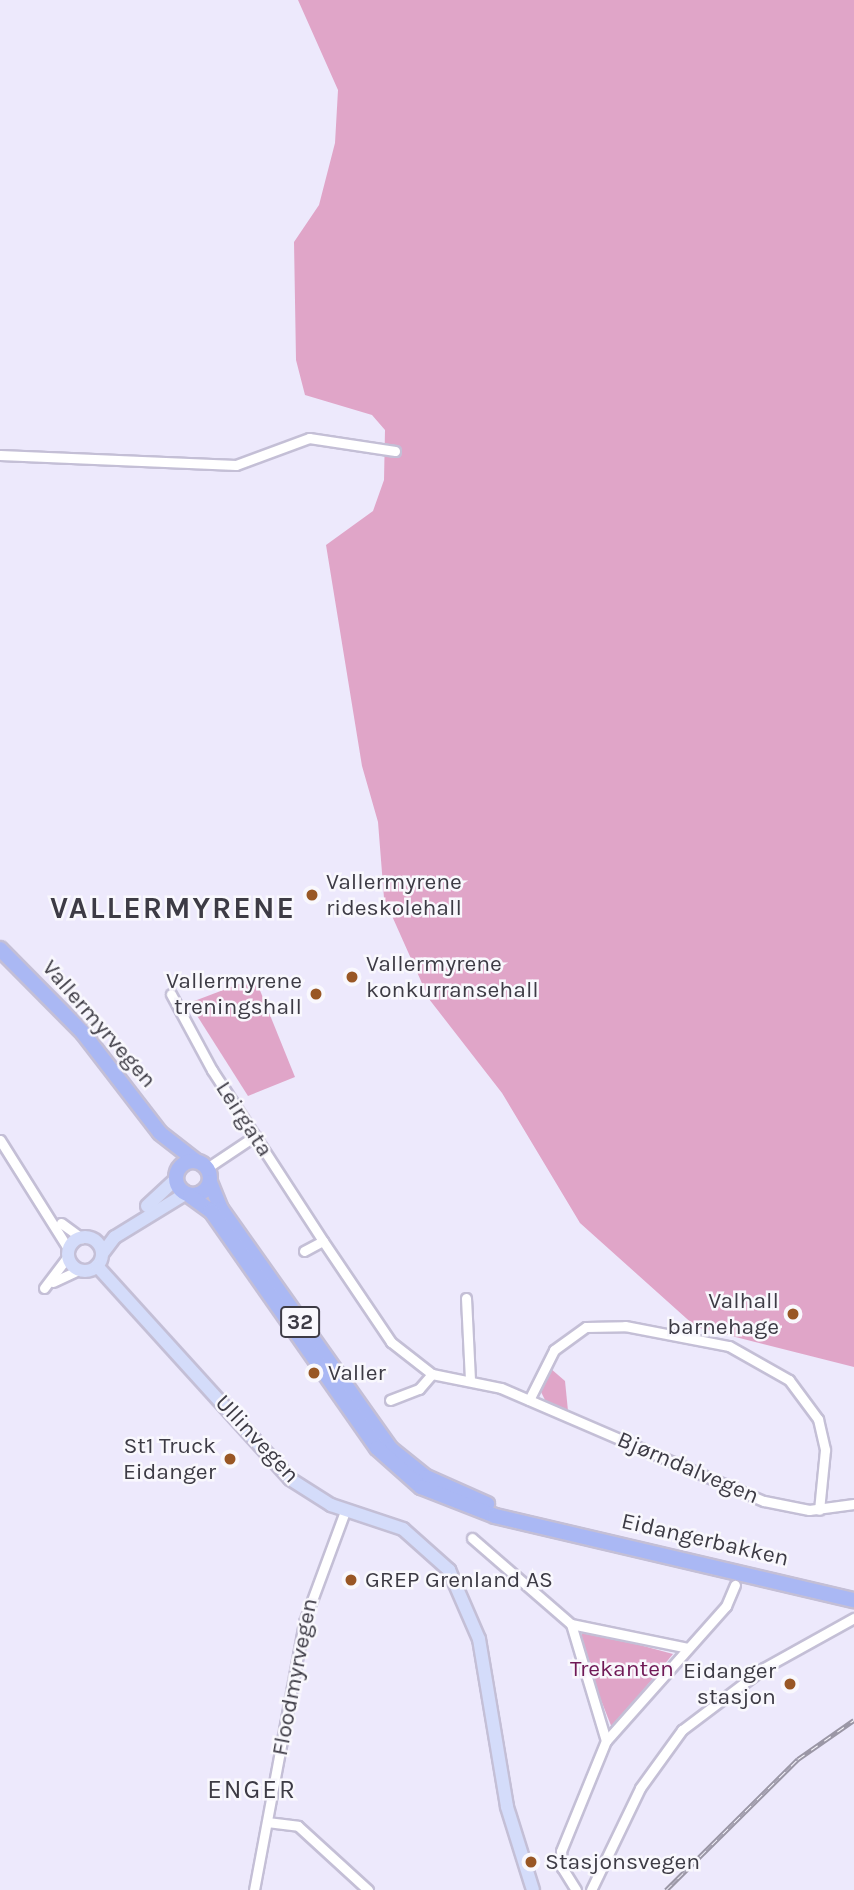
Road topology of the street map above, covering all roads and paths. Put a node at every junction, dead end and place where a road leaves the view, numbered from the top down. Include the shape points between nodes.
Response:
1 (395, 451) dead end
2 (0, 455) edge
3 (0, 949) edge
4 (171, 994) dead end
5 (160, 1133) junction
6 (255, 1136) junction
7 (0, 1140) edge
8 (204, 1170) junction
9 (176, 1178) junction
10 (188, 1195) junction
11 (52, 1216) junction
12 (87, 1238) junction
13 (323, 1241) junction
14 (304, 1251) dead end
15 (69, 1253) junction
16 (102, 1254) junction
17 (97, 1266) junction
18 (79, 1270) junction
19 (466, 1298) dead end
20 (432, 1374) junction
21 (470, 1379) junction
22 (390, 1400) dead end
23 (529, 1400) junction
24 (394, 1460) junction
25 (854, 1504) edge
26 (819, 1510) junction
27 (345, 1511) junction
28 (472, 1538) dead end
29 (735, 1586) dead end
30 (854, 1600) edge
31 (854, 1618) edge
32 (571, 1624) junction
33 (688, 1648) junction
34 (606, 1741) junction
35 (267, 1822) junction
36 (254, 1890) edge
37 (368, 1890) edge
38 (533, 1890) edge
39 (576, 1890) edge
40 (592, 1890) edge

1 - 2 street via 309,438 236,465
3 - 5 main road, Vallermyrvegen / 32 via 64,1012
4 - 6 street, Leirgata
5 - 8 main road, Vallermyrvegen / 32
5 - 9 main road, Vallermyrvegen / 32
6 - 8 street
6 - 13 street, Leirgata
7 - 11 street
8 - 9 main road via 183,1164
8 - 10 main road via 203,1193
8 - 24 main road, Vallermyrvegen / 32 via 221,1209
9 - 10 main road, Vallermyrvegen / 32
9 - 12 main road via 129,1219
10 - 16 main road via 115,1237
10 - 24 main road, Vallermyrvegen / 32 via 211,1211
11 - 12 street
11 - 15 street
12 - 15 main road
12 - 16 main road
13 - 14 street
13 - 20 street, Leirgata via 391,1342
15 - 18 main road
15 - 18 street via 46,1286
16 - 17 main road
17 - 18 main road
17 - 27 main road, Ullinvegen via 275,1465 307,1492
19 - 21 street
20 - 21 street, Bjørndalvegen
20 - 22 street via 419,1389
21 - 23 street, Bjørndalvegen
23 - 26 street, Bjørndalvegen via 741,1492
23 - 26 street via 554,1350 586,1327 625,1326 729,1346 789,1380 818,1419 825,1450
24 - 30 main road, Eidangerbakken / 32 via 440,1485 546,1527
25 - 26 street, Bjørndalvegen
27 - 35 street, Floodmyrvegen via 311,1594
27 - 38 main road, Ullinvegen via 389,1522 416,1537 462,1591 479,1639 507,1807
28 - 32 street
29 - 33 street
31 - 40 street via 764,1668 682,1731 640,1787
32 - 33 street
32 - 34 street
33 - 34 street
34 - 39 street via 561,1851 562,1868
35 - 36 street, Floodmyrvegen
35 - 37 street via 298,1826

